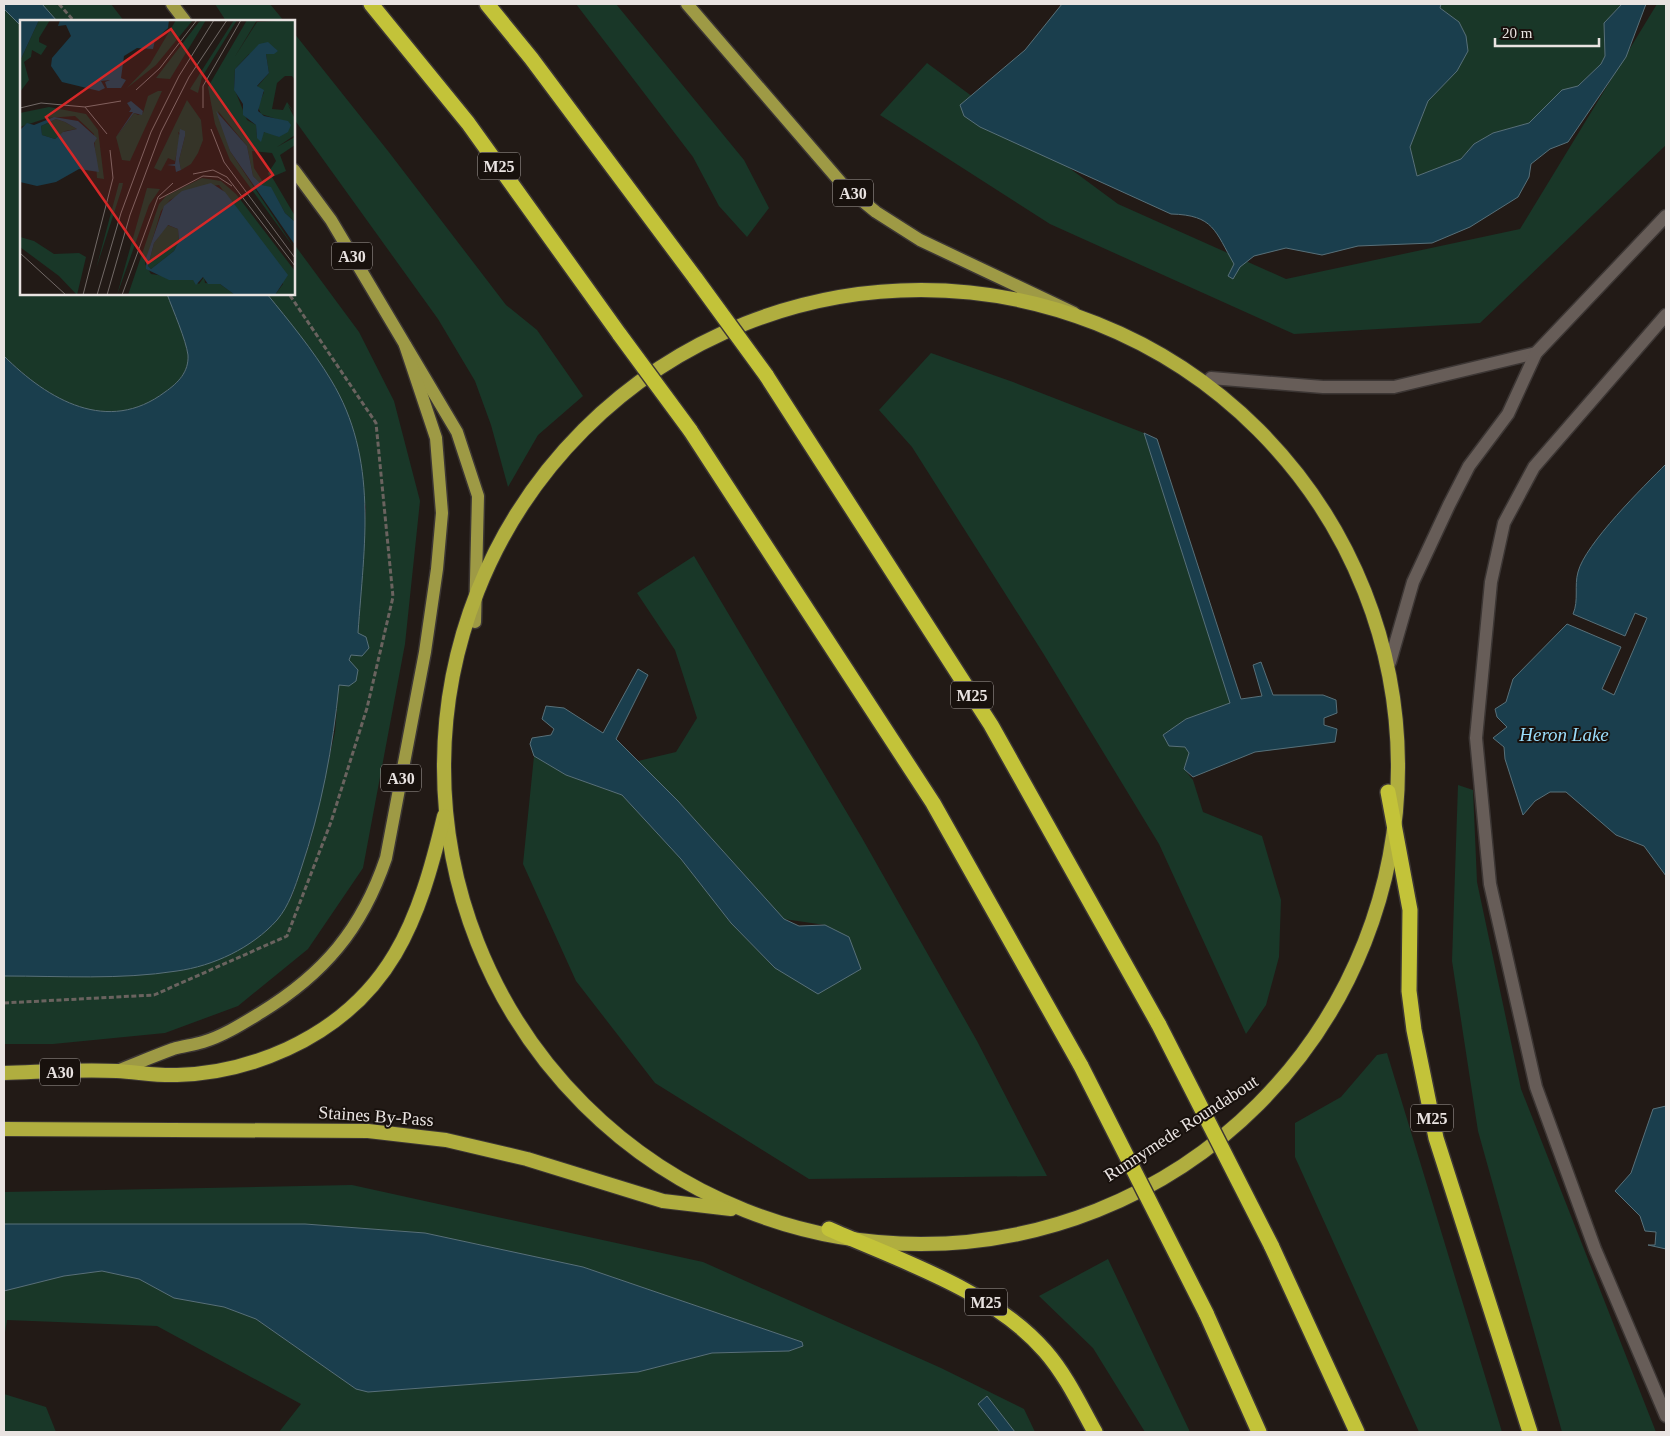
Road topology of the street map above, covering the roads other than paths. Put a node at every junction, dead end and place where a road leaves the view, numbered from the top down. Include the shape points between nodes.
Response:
1 (172, 4) edge
2 (371, 4) edge
3 (487, 4) edge
4 (688, 4) edge
5 (184, 20) edge
6 (295, 171) edge
7 (1666, 216) edge
8 (1074, 314) junction
9 (1666, 315) edge
10 (405, 345) junction
11 (1536, 353) junction
12 (1211, 378) junction
13 (1276, 428) dead end
14 (1361, 551) dead end
15 (475, 622) junction
16 (1390, 662) junction
17 (1388, 792) junction
18 (448, 800) junction
19 (499, 1017) dead end
20 (518, 1047) dead end
21 (117, 1071) junction
22 (4, 1073) edge
23 (4, 1129) edge
24 (736, 1210) junction
25 (829, 1229) junction
26 (1666, 1416) edge
27 (1095, 1432) edge
28 (1259, 1432) edge
29 (1357, 1432) edge
30 (1530, 1432) edge

1 - 5 main road
2 - 28 highway, M25, bridge via 468,123 690,430 933,803 1081,1066 1206,1313
3 - 29 highway, M25, bridge via 531,58 766,375 991,725 1159,1025 1271,1246
4 - 8 main road, A30 via 843,185 876,212 928,244
6 - 10 main road, A30 via 331,220
7 - 11 main road
8 - 12 highway
8 - 15 highway via 962,299 874,297 792,311 733,328 691,349 598,412 547,470 508,543
9 - 26 main road via 1534,467 1504,523 1491,582 1476,738 1490,884 1536,1087 1595,1249
10 - 15 main road, A30 via 457,432 478,496
10 - 21 main road, A30 via 436,438 442,513 425,652 387,850 375,890 331,956 279,1002 238,1027 203,1042 174,1049
11 - 12 main road via 1394,387 1324,387
11 - 16 main road via 1508,414 1469,466 1449,505 1413,582
12 - 13 highway
14 - 16 highway, Runnymede Roundabout via 1377,594
15 - 18 highway via 464,677
16 - 17 highway, Runnymede Roundabout
17 - 25 highway, Runnymede Roundabout via 1360,939 1327,1016 1308,1048 1270,1094 1061,1231 1022,1246 977,1250 916,1247
17 - 30 highway, M25 via 1410,910 1409,991 1414,1030 1436,1138
18 - 19 highway via 452,876 463,924 482,984
18 - 21 highway, A30 via 432,867 401,943 362,999 339,1020 270,1057 237,1068 177,1076
20 - 24 highway, Runnymede Roundabout via 558,1094 588,1120
21 - 22 highway, A30
23 - 24 highway, Staines By-Pass via 368,1131 446,1140 527,1159 663,1200
24 - 25 highway, Runnymede Roundabout
25 - 27 highway, M25 via 996,1307 1046,1352

